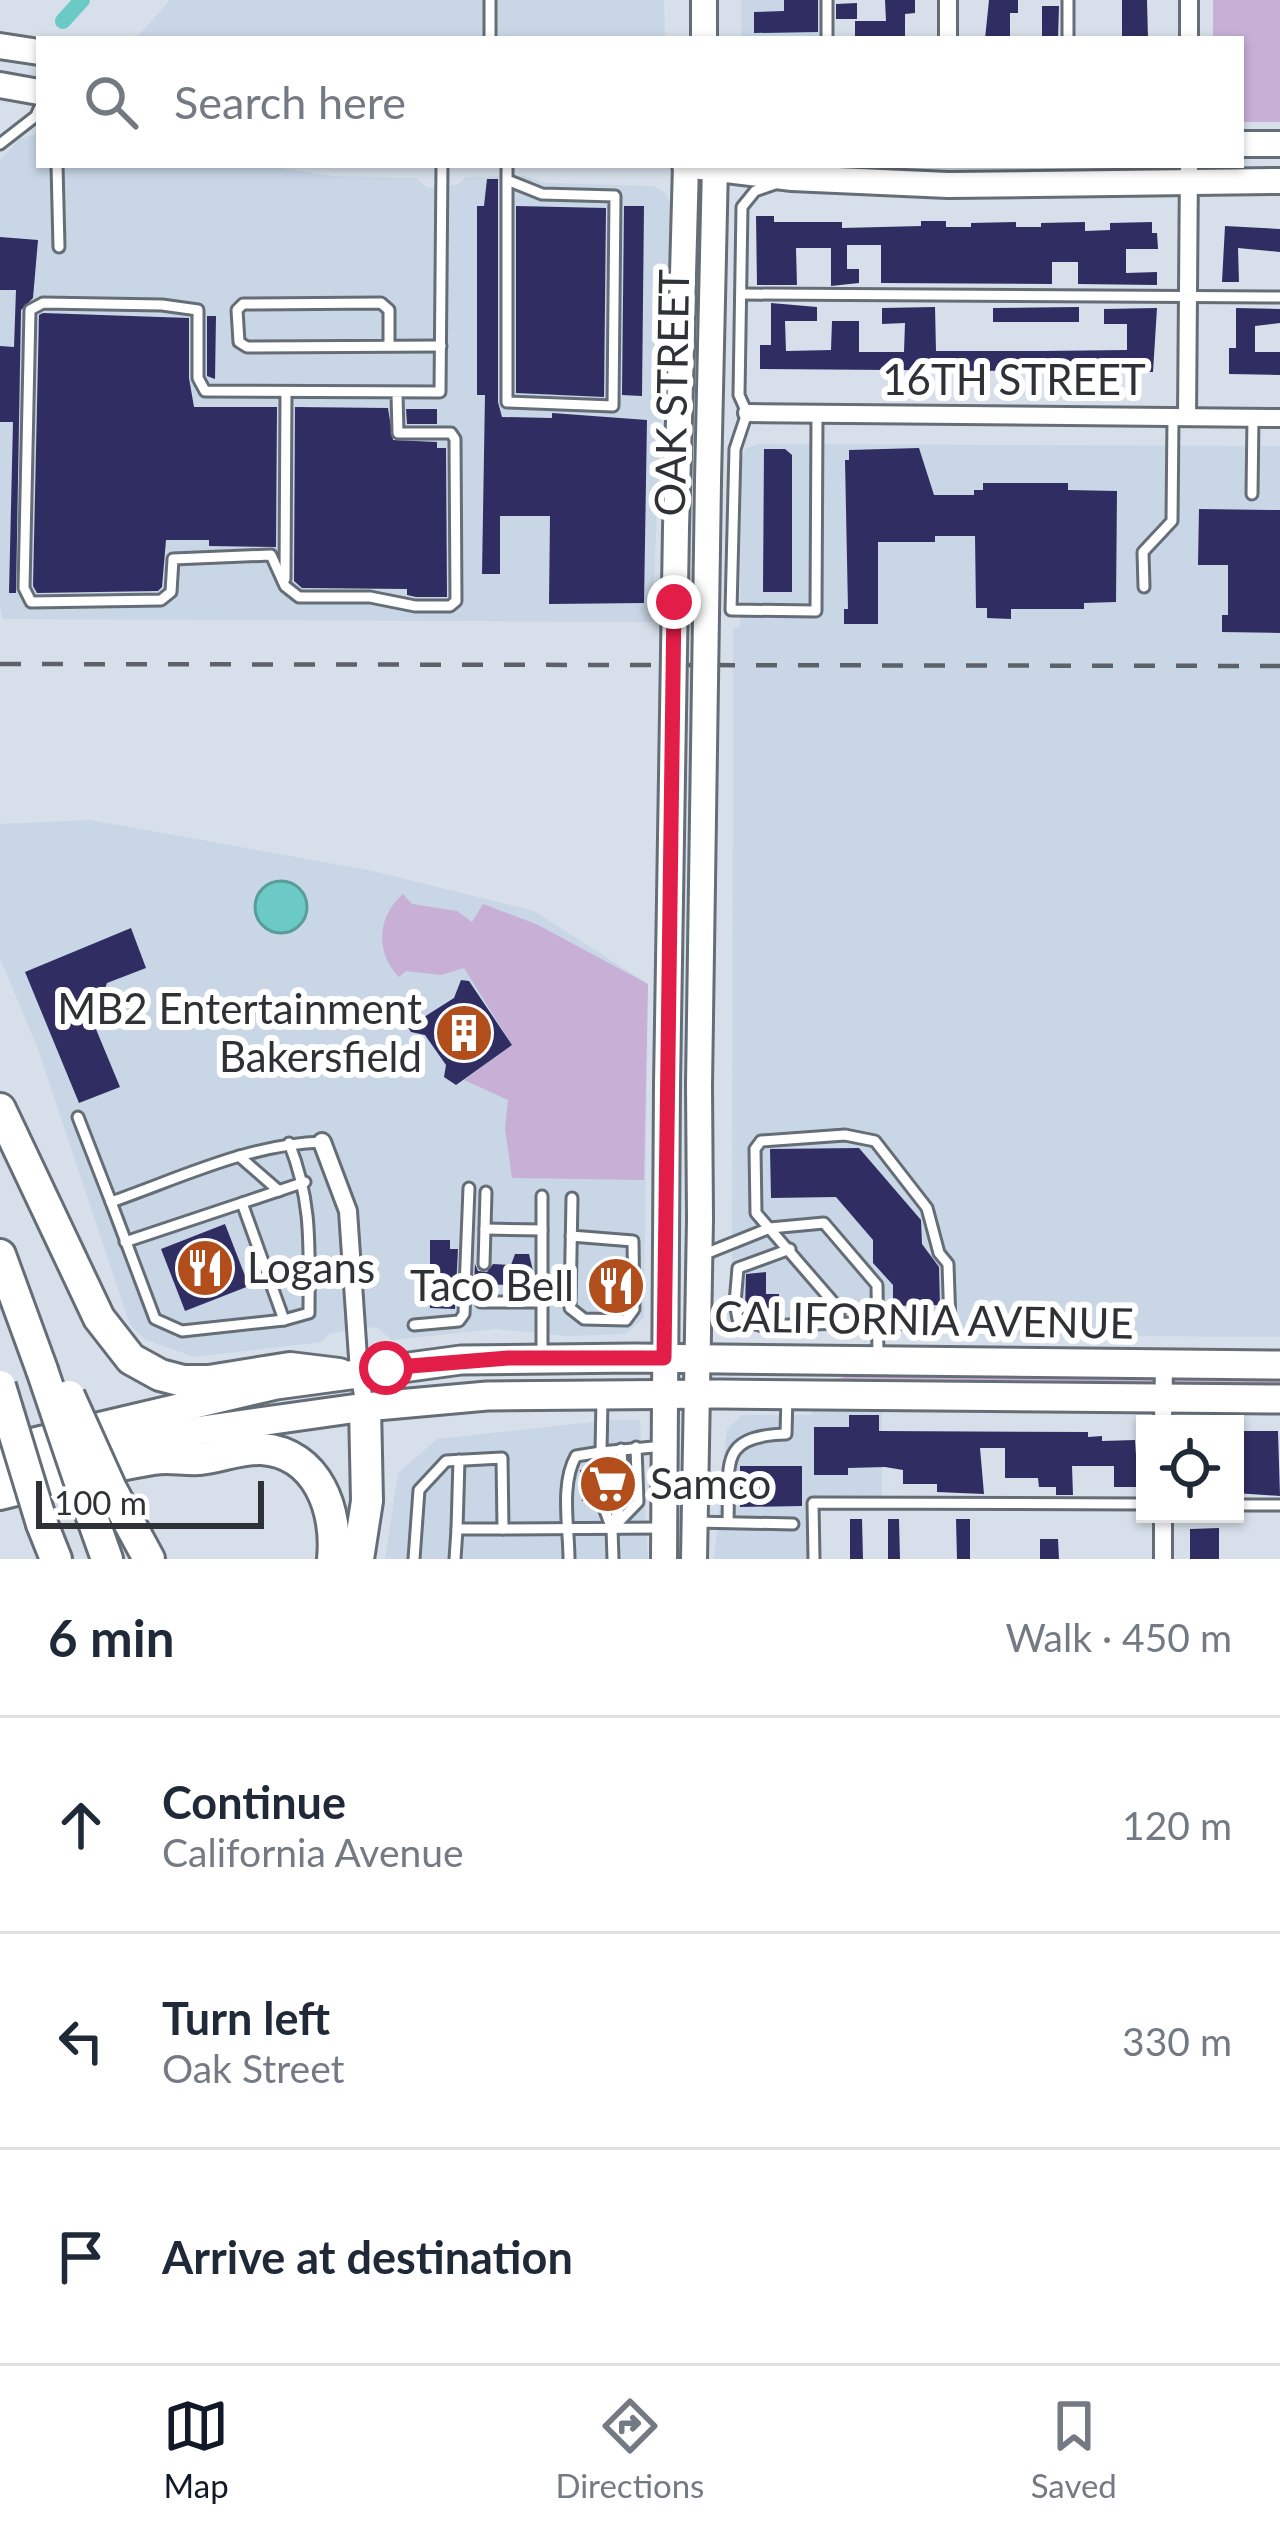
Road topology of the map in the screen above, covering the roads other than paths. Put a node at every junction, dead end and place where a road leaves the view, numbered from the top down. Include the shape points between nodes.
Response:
1 (490, 0) edge
2 (704, 0) edge
3 (827, 0) edge
4 (948, 0) edge
5 (1068, 0) edge
6 (1189, 0) edge
7 (490, 36) edge
8 (704, 36) edge
9 (827, 36) edge
10 (948, 36) edge
11 (1068, 36) edge
12 (1189, 36) edge
13 (0, 46) edge
14 (36, 52) edge
15 (0, 85) edge
16 (36, 108) edge
17 (36, 111) edge
18 (0, 144) edge
19 (1244, 144) edge
20 (1280, 144) edge
21 (57, 168) edge
22 (442, 168) edge
23 (507, 168) edge
24 (685, 168) edge
25 (716, 168) edge
26 (723, 168) edge
27 (1189, 172) edge
28 (792, 178) junction
29 (508, 180) junction
30 (1280, 181) edge
31 (59, 247) dead end
32 (741, 294) junction
33 (1188, 296) junction
34 (1280, 297) edge
35 (389, 346) junction
36 (441, 346) junction
37 (286, 392) junction
38 (397, 394) junction
39 (747, 413) junction
40 (817, 416) junction
41 (1180, 417) junction
42 (1253, 417) junction
43 (1280, 418) edge
44 (1252, 494) dead end
45 (286, 586) junction
46 (1144, 587) dead end
47 (0, 1109) edge
48 (78, 1117) dead end
49 (322, 1142) joint
50 (289, 1143) junction
51 (239, 1156) junction
52 (305, 1183) junction
53 (469, 1188) dead end
54 (279, 1191) junction
55 (486, 1192) dead end
56 (542, 1196) dead end
57 (572, 1198) dead end
58 (111, 1202) junction
59 (242, 1203) junction
60 (770, 1228) junction
61 (485, 1229) junction
62 (542, 1230) junction
63 (572, 1236) junction
64 (125, 1241) junction
65 (790, 1250) junction
66 (700, 1256) junction
67 (484, 1264) dead end
68 (4, 1265) edge
69 (484, 1284) dead end
70 (542, 1302) junction
71 (284, 1320) junction
72 (876, 1322) junction
73 (839, 1323) junction
74 (414, 1325) dead end
75 (542, 1358) junction
76 (664, 1358) junction
77 (698, 1359) junction
78 (878, 1361) junction
79 (1164, 1364) junction
80 (1280, 1365) edge
81 (349, 1373) junction
82 (0, 1386) edge
83 (602, 1394) junction
84 (664, 1394) junction
85 (788, 1394) junction
86 (697, 1395) junction
87 (1280, 1399) edge
88 (365, 1407) junction
89 (1164, 1411) edge
90 (308, 1414) junction
91 (0, 1446) edge
92 (664, 1446) junction
93 (636, 1448) junction
94 (621, 1449) junction
95 (601, 1451) junction
96 (157, 1458) junction
97 (459, 1460) junction
98 (622, 1468) dead end
99 (601, 1469) dead end
100 (0, 1473) edge
101 (0, 1494) edge
102 (99, 1494) junction
103 (622, 1499) dead end
104 (601, 1500) dead end
105 (1136, 1504) edge
106 (1244, 1505) edge
107 (1280, 1505) edge
108 (695, 1522) junction
109 (728, 1522) junction
110 (42, 1523) junction
111 (793, 1523) dead end
112 (1163, 1523) edge
113 (457, 1528) junction
114 (664, 1528) junction
115 (502, 1529) junction
116 (612, 1529) junction
117 (569, 1530) junction
118 (56, 1559) edge
119 (107, 1559) edge
120 (149, 1559) edge
121 (333, 1559) edge
122 (358, 1559) edge
123 (414, 1559) edge
124 (455, 1559) edge
125 (569, 1559) edge
126 (613, 1559) edge
127 (664, 1559) edge
128 (694, 1559) edge
129 (814, 1559) edge
130 (1163, 1559) edge

1 - 7 lane
2 - 8 main road
3 - 9 lane
4 - 10 street
5 - 11 lane
6 - 12 street
13 - 14 main road
15 - 16 main road
17 - 18 lane
19 - 20 main road
21 - 31 lane
22 - 36 lane
23 - 29 lane
24 - 76 main road, OAK STREET, bridge
25 - 66 main road, OAK STREET, bridge
26 - 28 main road
27 - 28 main road via 948,184
27 - 30 main road
27 - 33 street
28 - 32 lane via 755,191 742,207
29 - 29 lane via 507,402 613,406 615,196 542,194
32 - 33 lane
32 - 39 lane via 739,394
33 - 34 lane
33 - 41 street
35 - 35 lane via 247,347 238,342 237,310 381,303 389,310
35 - 36 lane
36 - 38 lane via 440,392
37 - 38 lane
37 - 45 lane
37 - 45 lane via 205,391 198,310 43,302 30,310 24,588 31,602 161,601 171,592 173,560 188,556 271,555
38 - 45 lane via 398,434 455,439 456,602 299,597
39 - 40 street, 16TH STREET
39 - 40 lane via 735,449 731,610 816,610
40 - 41 street, 16TH STREET
41 - 42 street, 16TH STREET
41 - 46 lane via 1172,521 1143,552
42 - 43 street, 16TH STREET
42 - 44 lane
47 - 81 highway via 99,1318 130,1359 184,1381 290,1368
48 - 58 lane
49 - 50 lane
49 - 81 street via 348,1211
50 - 51 lane
50 - 52 lane
51 - 54 lane
51 - 58 lane
52 - 54 lane
52 - 71 lane via 309,1312
53 - 74 lane via 464,1314 459,1322
54 - 59 lane
55 - 61 lane
56 - 62 lane
57 - 63 lane
58 - 64 lane
59 - 64 lane
59 - 71 lane
60 - 65 lane
60 - 66 lane
60 - 72 lane via 824,1223 877,1286
60 - 72 lane via 756,1214 761,1141 875,1141 927,1208 948,1264 950,1324
61 - 62 lane
61 - 67 lane
62 - 70 lane
63 - 63 lane via 570,1308 584,1319 626,1320 634,1309 633,1241
64 - 71 lane via 155,1318 182,1331
65 - 73 lane via 839,1310
65 - 73 lane via 738,1268 738,1318 763,1326
66 - 77 main road, OAK STREET
68 - 102 highway, bridge
69 - 70 lane via 482,1302
70 - 75 lane
72 - 73 lane
72 - 78 lane
75 - 76 main road, CALIFORNIA AVENUE
75 - 81 main road, CALIFORNIA AVENUE
76 - 77 main road, CALIFORNIA AVENUE
76 - 84 main road, OAK STREET
77 - 78 main road, CALIFORNIA AVENUE
77 - 86 main road, OAK STREET
78 - 79 main road, CALIFORNIA AVENUE
79 - 80 main road, CALIFORNIA AVENUE
79 - 89 street
81 - 88 street
81 - 91 main road, CALIFORNIA AVENUE
82 - 110 highway, bridge
83 - 84 main road, CALIFORNIA AVENUE
83 - 88 main road, CALIFORNIA AVENUE
83 - 95 lane
84 - 86 main road, CALIFORNIA AVENUE
84 - 92 main road, OAK STREET
85 - 86 main road, CALIFORNIA AVENUE
85 - 89 main road, CALIFORNIA AVENUE
85 - 109 lane via 786,1433 751,1435 731,1461
86 - 108 main road, OAK STREET
87 - 89 main road, CALIFORNIA AVENUE
88 - 90 main road, CALIFORNIA AVENUE
88 - 122 highway via 368,1501
90 - 96 main road via 273,1431
90 - 100 main road, CALIFORNIA AVENUE
91 - 110 highway, bridge
92 - 93 lane
92 - 114 main road, OAK STREET
93 - 94 lane
93 - 116 lane via 638,1502
94 - 95 lane
94 - 98 lane
95 - 99 lane
95 - 117 lane via 576,1456 571,1466
96 - 101 highway
96 - 121 highway via 251,1450 290,1456 328,1499
97 - 113 lane
97 - 115 lane via 502,1458
97 - 123 lane via 446,1461 418,1490
102 - 119 highway
102 - 120 highway
103 - 116 lane
104 - 116 lane
105 - 129 lane via 813,1504
106 - 107 lane
108 - 109 lane
108 - 128 main road, OAK STREET
109 - 111 lane
110 - 118 highway
112 - 130 street
113 - 115 lane
113 - 124 lane
114 - 116 lane
114 - 127 main road, OAK STREET
115 - 117 lane
116 - 117 lane
116 - 126 lane
117 - 125 lane

